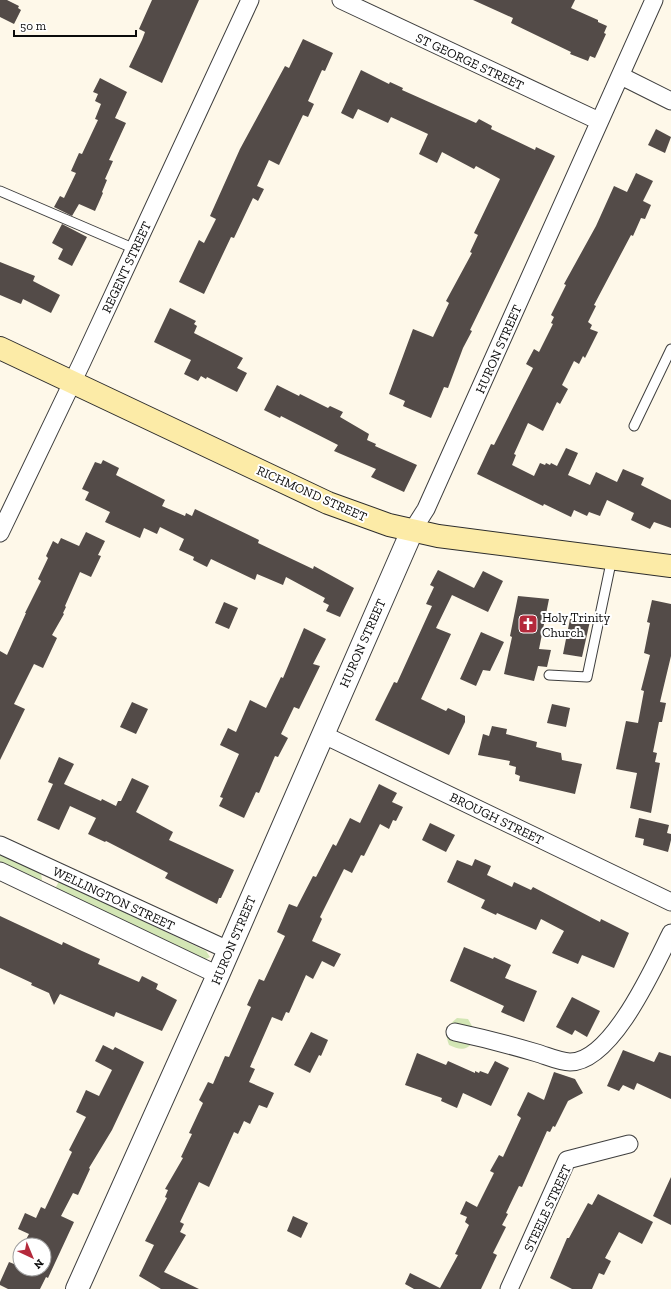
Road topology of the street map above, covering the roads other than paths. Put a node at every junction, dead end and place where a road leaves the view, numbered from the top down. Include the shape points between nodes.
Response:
1 (250, 0) edge
2 (341, 0) edge
3 (654, 0) edge
4 (620, 76) junction
5 (671, 101) edge
6 (599, 121) junction
7 (0, 191) edge
8 (134, 249) junction
9 (0, 348) edge
10 (671, 349) edge
11 (73, 382) junction
12 (634, 426) dead end
13 (412, 531) junction
14 (0, 533) edge
15 (612, 558) junction
16 (671, 566) edge
17 (549, 675) dead end
18 (322, 734) junction
19 (0, 845) edge
20 (0, 872) edge
21 (671, 902) edge
22 (671, 933) edge
23 (228, 950) junction
24 (218, 975) junction
25 (455, 1032) dead end
26 (629, 1144) dead end
27 (80, 1288) edge
28 (509, 1289) edge

1 - 8 street, REGENT STREET
2 - 6 street, ST GEORGE STREET
3 - 4 street, HURON STREET
4 - 5 street
4 - 6 street, HURON STREET
6 - 13 street, HURON STREET via 426,509
7 - 8 lane
8 - 11 street, REGENT STREET
9 - 11 main road, RICHMOND STREET
10 - 12 lane
11 - 13 main road, RICHMOND STREET via 328,503
11 - 14 street, REGENT STREET
13 - 15 main road, RICHMOND STREET
13 - 18 street, HURON STREET
15 - 16 main road, RICHMOND STREET
15 - 17 lane via 586,677
18 - 21 street, BROUGH STREET
18 - 23 street, HURON STREET
19 - 23 street, WELLINGTON STREET
20 - 24 street, WELLINGTON STREET
22 - 25 street via 641,994 618,1028 592,1055 570,1062
23 - 24 street, HURON STREET
24 - 27 street, HURON STREET
26 - 28 street, STEELE STREET via 567,1160

